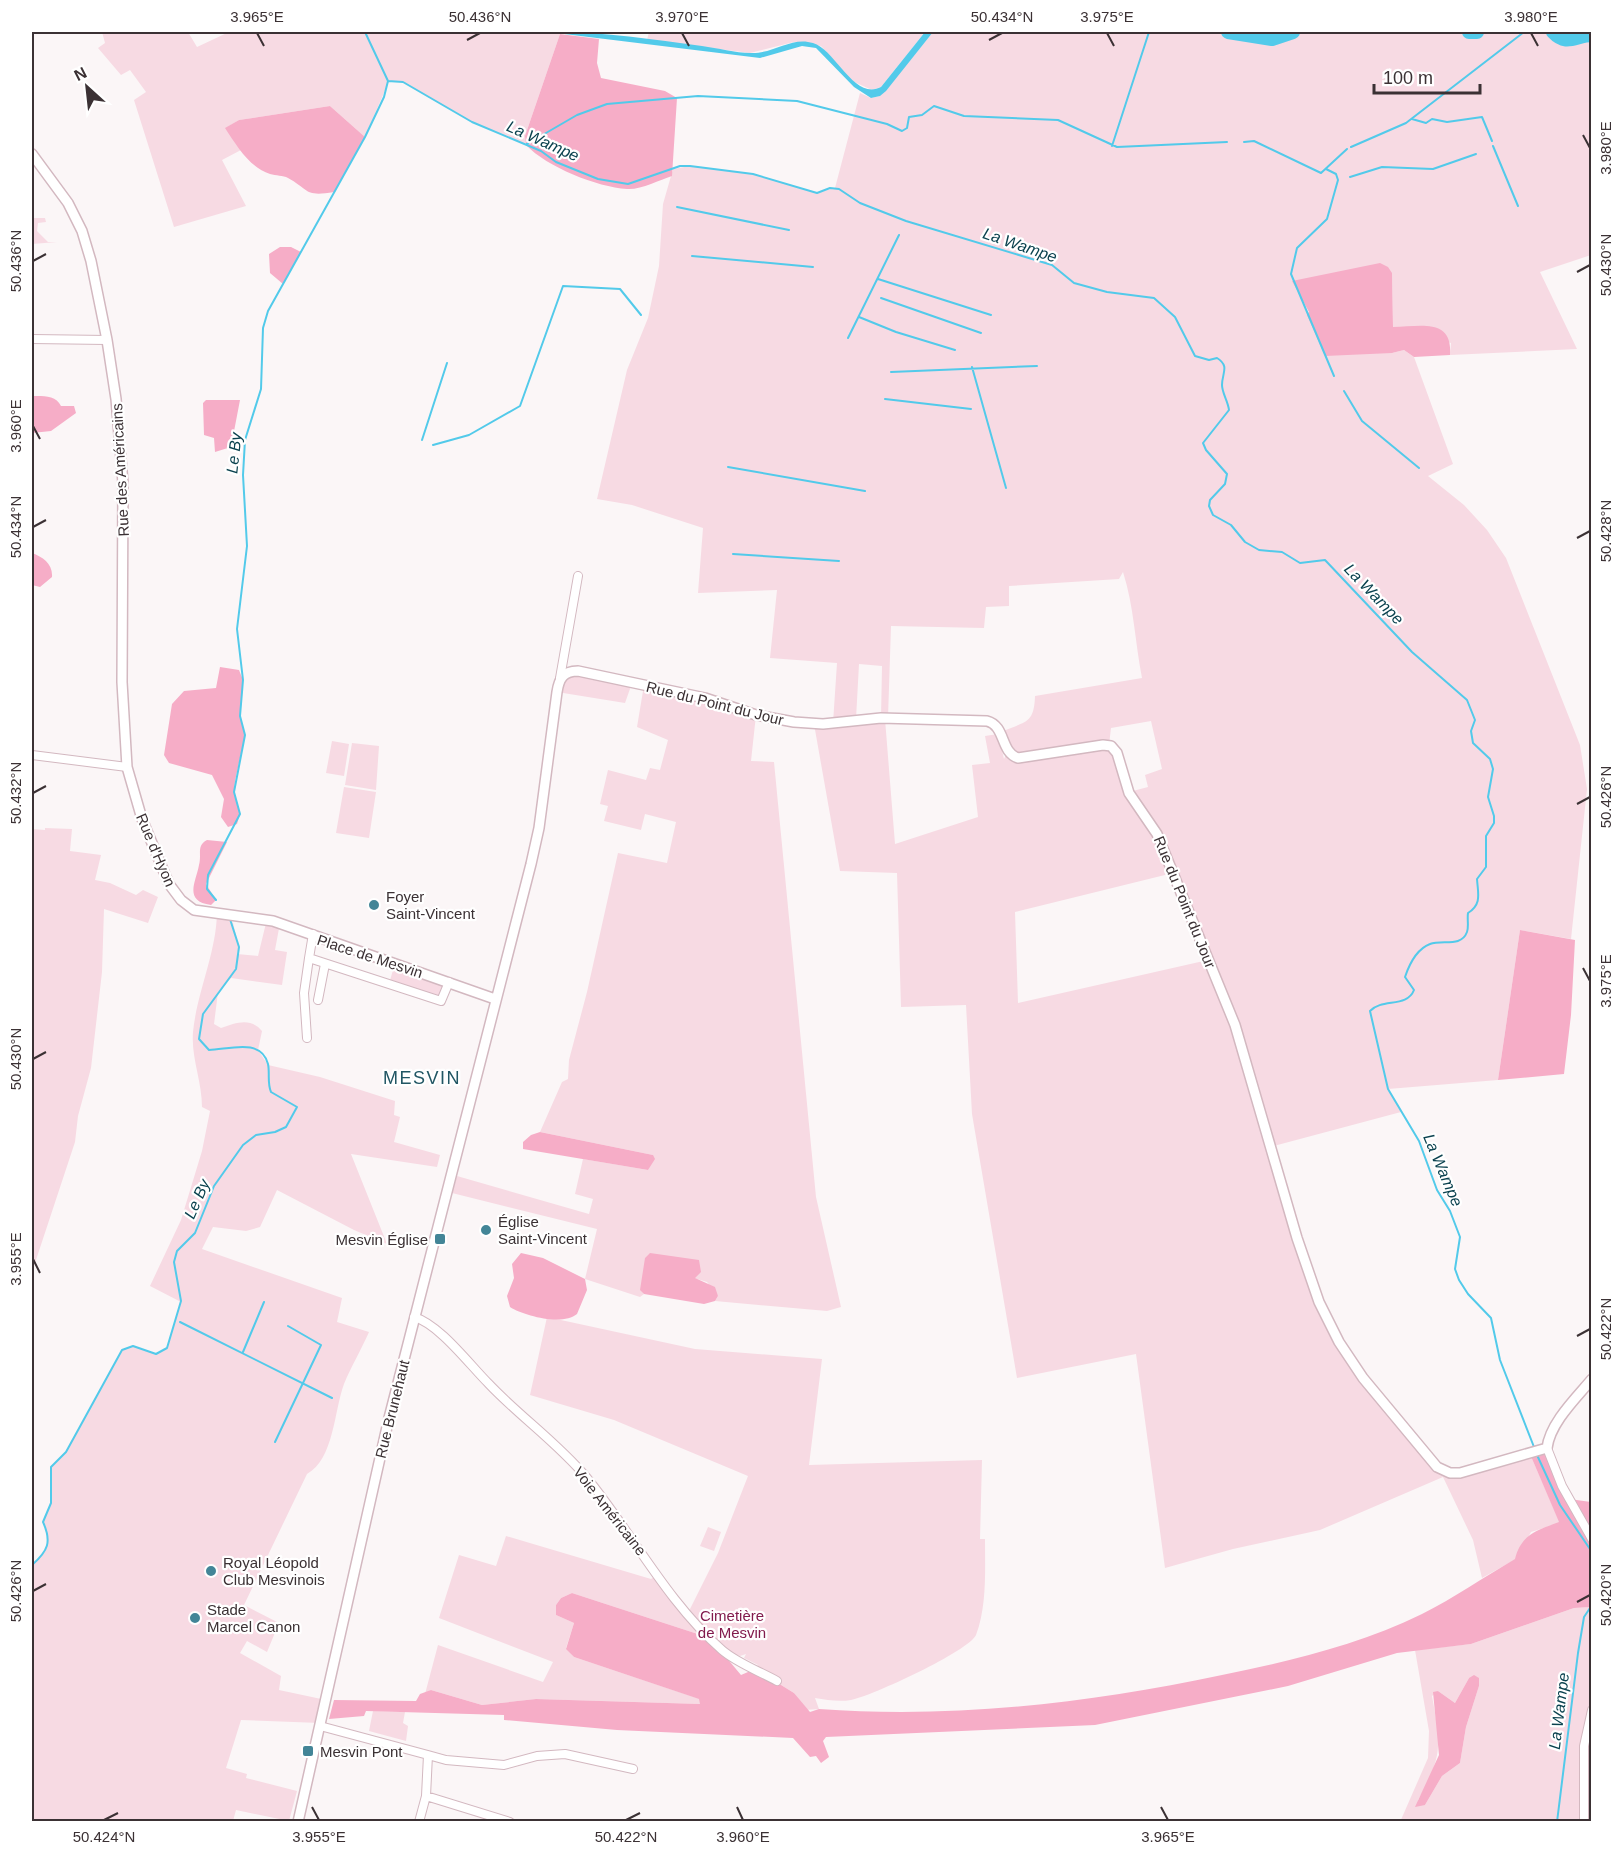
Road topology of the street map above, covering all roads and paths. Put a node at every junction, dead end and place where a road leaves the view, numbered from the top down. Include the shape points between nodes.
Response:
1 (32, 154) edge
2 (32, 339) edge
3 (107, 340) junction
4 (578, 576) dead end
5 (560, 678) junction
6 (32, 755) edge
7 (127, 767) junction
8 (137, 804) joint
9 (313, 934) junction
10 (309, 958) junction
11 (325, 964) junction
12 (449, 982) junction
13 (495, 999) junction
14 (318, 1000) dead end
15 (307, 1038) dead end
16 (414, 1317) junction
17 (1592, 1379) edge
18 (1544, 1449) junction
19 (1592, 1539) edge
20 (777, 1681) dead end
21 (1592, 1710) edge
22 (320, 1725) junction
23 (428, 1755) junction
24 (633, 1769) dead end
25 (426, 1796) junction
26 (298, 1821) edge
27 (419, 1821) edge
28 (510, 1821) edge
29 (1584, 1821) edge

1 - 3 street, Rue des Américains via 68,203 82,231
2 - 3 street
3 - 7 street, Rue des Américains via 123,483 122,682
4 - 5 street
5 - 13 street via 539,828
5 - 18 street, Rue du Point du Jour via 567,672 578,671 705,698 756,715 814,724 880,718 987,721 999,728 1008,750 1018,758 1103,745 1112,747 1129,793 1157,834 1235,1025 1305,1265 1339,1342 1384,1404 1443,1471 1460,1473
6 - 7 street
7 - 8 street, Rue des Américains
8 - 9 street, Rue d'Hyon via 169,884 185,904 200,911 255,917
9 - 10 street, Place de Mesvin
9 - 12 street, Place de Mesvin
10 - 11 street, Place de Mesvin
10 - 15 street, Place de Mesvin via 304,993
11 - 12 street, Place de Mesvin via 441,1001
11 - 14 street
12 - 13 street, Place de Mesvin
13 - 16 street, Rue Brunehaut
16 - 20 street, Voie Américaine via 439,1333 579,1468 678,1601 716,1645
16 - 22 street, Rue Brunehaut
17 - 18 street via 1562,1417
18 - 19 street
21 - 29 street via 1584,1746
22 - 23 street
22 - 26 street, Rue Brunehaut
23 - 24 street via 446,1761 504,1765 537,1756 565,1754
23 - 25 street
25 - 27 street
25 - 28 street

